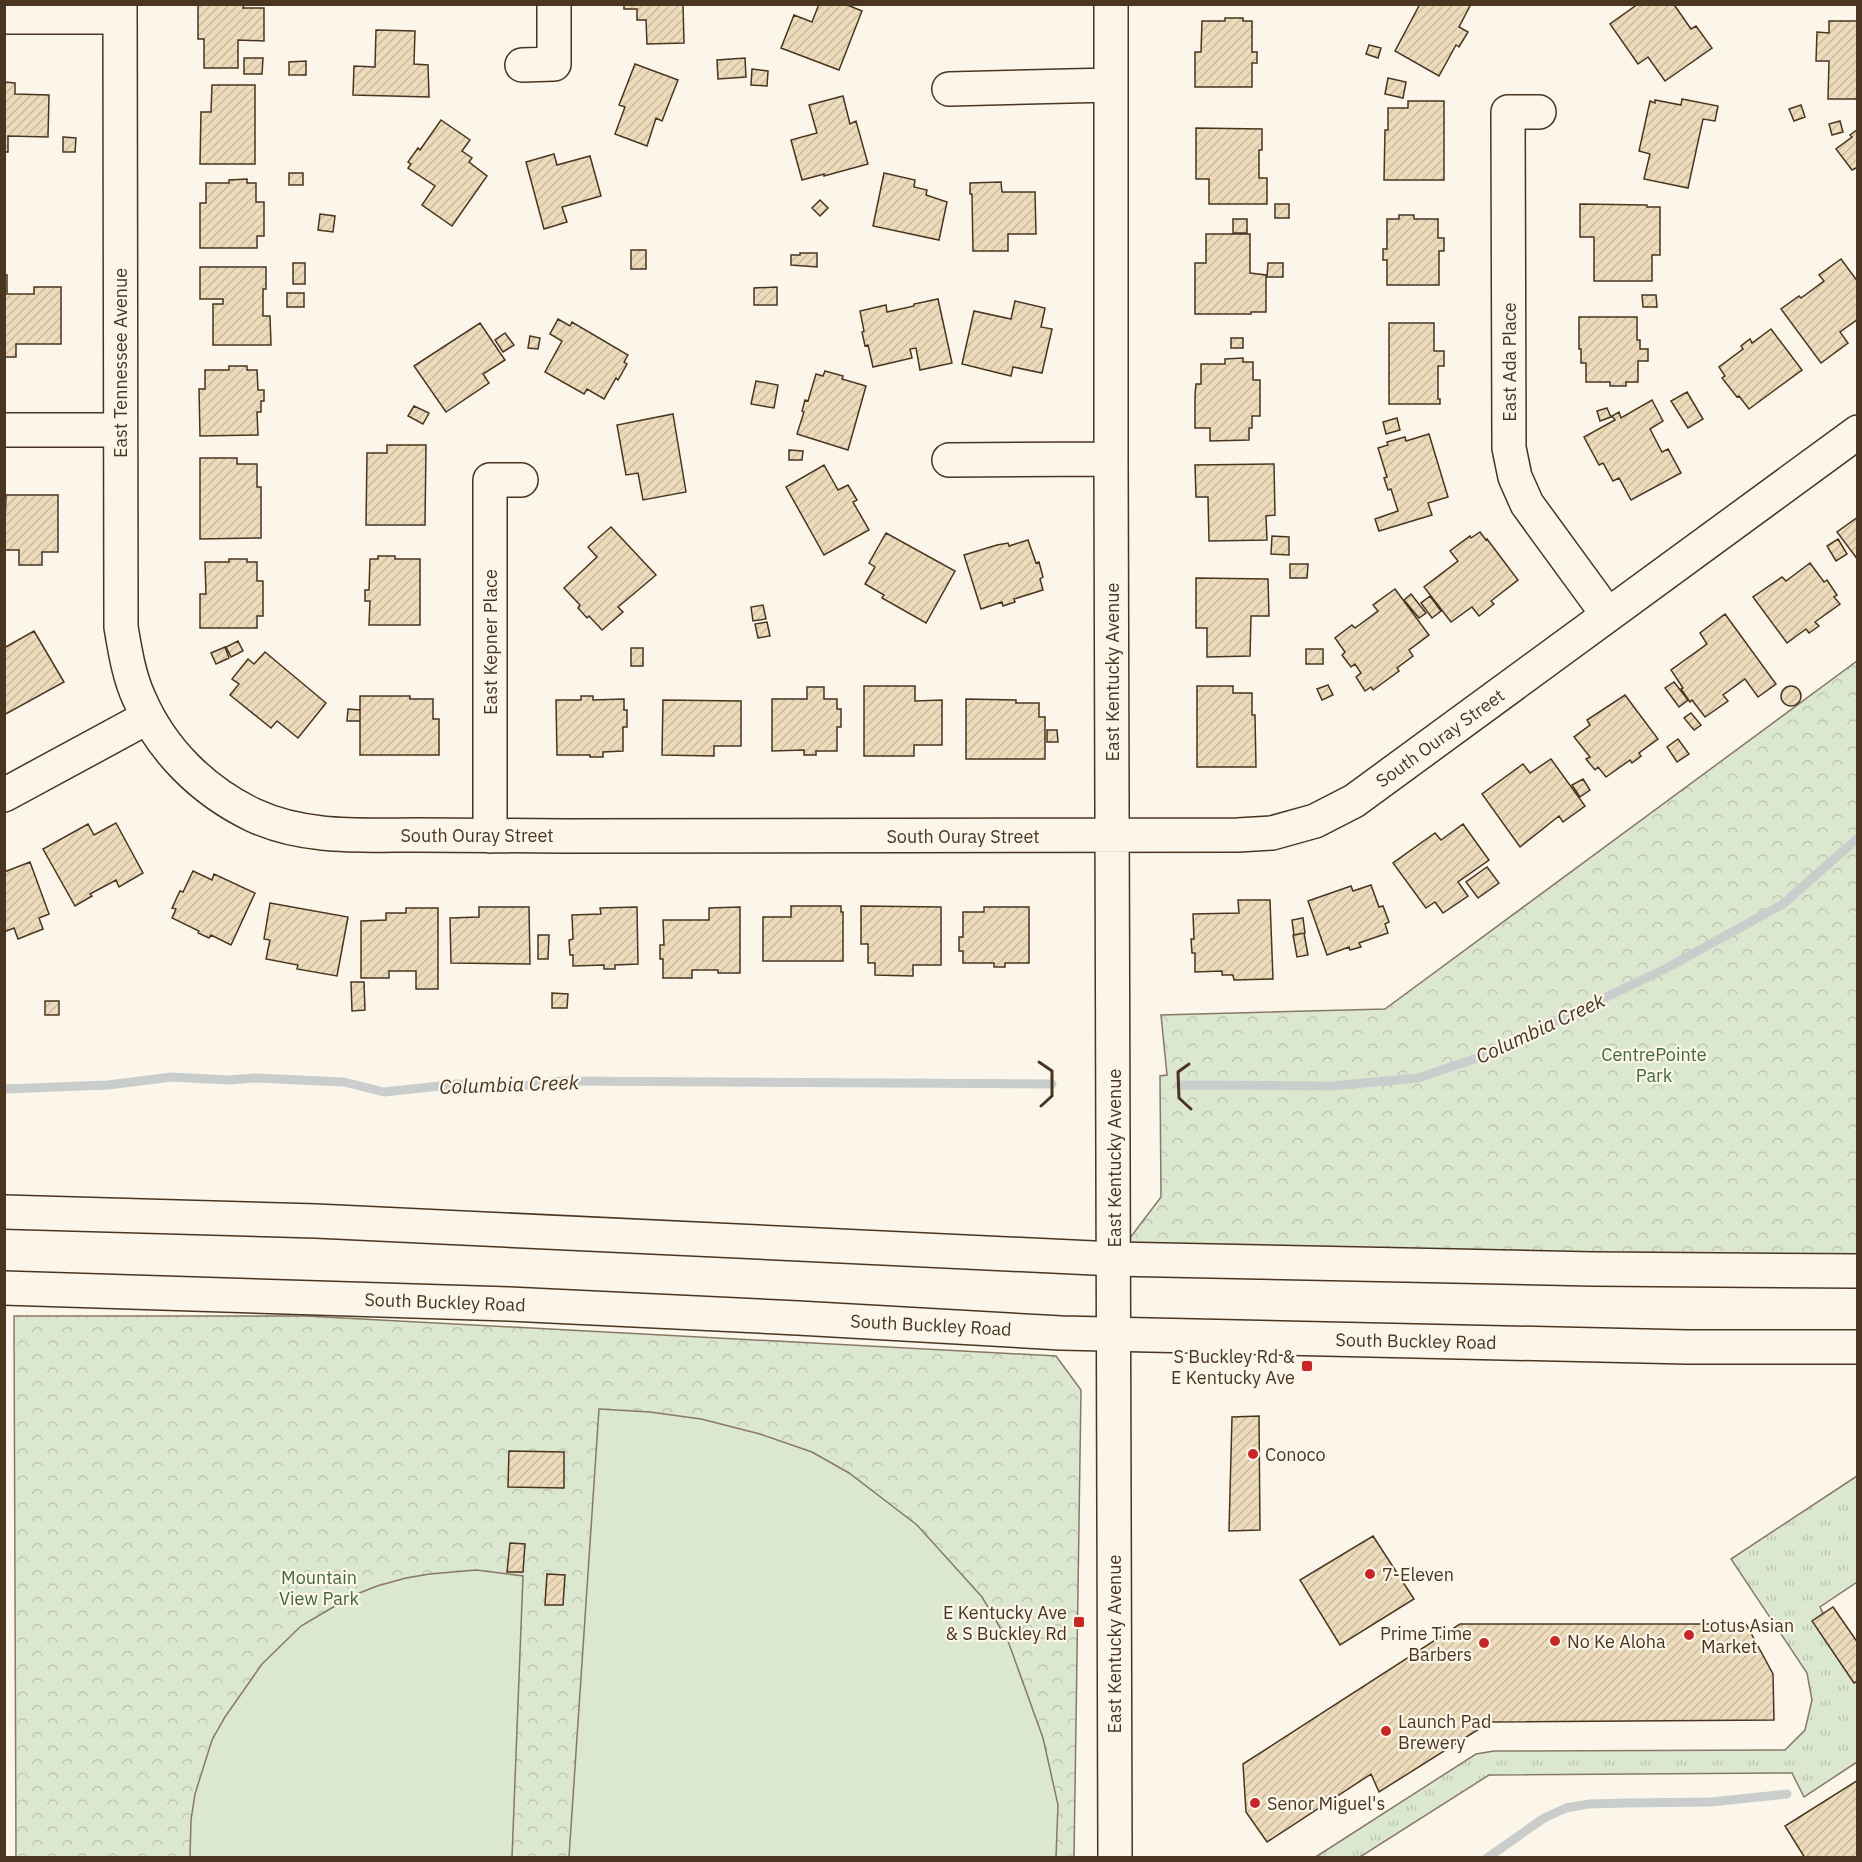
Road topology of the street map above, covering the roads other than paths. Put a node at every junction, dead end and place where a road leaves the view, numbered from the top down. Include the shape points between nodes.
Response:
1 (554, 4) edge
2 (1111, 4) edge
3 (120, 11) edge
4 (4, 18) edge
5 (522, 65) dead end
6 (1111, 86) junction
7 (950, 89) dead end
8 (1539, 112) dead end
9 (4, 430) edge
10 (120, 430) junction
11 (1857, 432) edge
12 (1111, 459) junction
13 (949, 460) dead end
14 (522, 480) dead end
15 (1608, 615) junction
16 (148, 717) junction
17 (4, 795) edge
18 (490, 836) junction
19 (1113, 836) junction
20 (4, 1212) edge
21 (1114, 1259) junction
22 (1857, 1272) edge
23 (4, 1288) edge
24 (1113, 1334) junction
25 (1857, 1347) edge
26 (1115, 1857) edge

1 - 5 street via 554,64
2 - 6 street, East Kentucky Avenue
3 - 4 street
3 - 10 street, East Tennessee Avenue
6 - 7 street
6 - 12 street, East Kentucky Avenue
8 - 15 street, East Ada Place via 1508,112 1509,448 1515,477 1527,504
9 - 10 street
10 - 16 street, East Tennessee Avenue via 121,627 127,662
11 - 15 street, South Ouray Street
12 - 13 street
12 - 19 street, East Kentucky Avenue
14 - 18 street, East Kepner Place via 490,480
15 - 19 street, South Ouray Street via 1354,801 1315,821 1272,833
16 - 17 street
16 - 18 street, South Ouray Street via 187,770 224,799 289,828 324,834
18 - 19 street, South Ouray Street
19 - 21 street, East Kentucky Avenue
20 - 21 street via 316,1221
21 - 22 street
21 - 24 street, East Kentucky Avenue
23 - 24 street, South Buckley Road via 486,1303
24 - 25 street, South Buckley Road
24 - 26 street, East Kentucky Avenue

